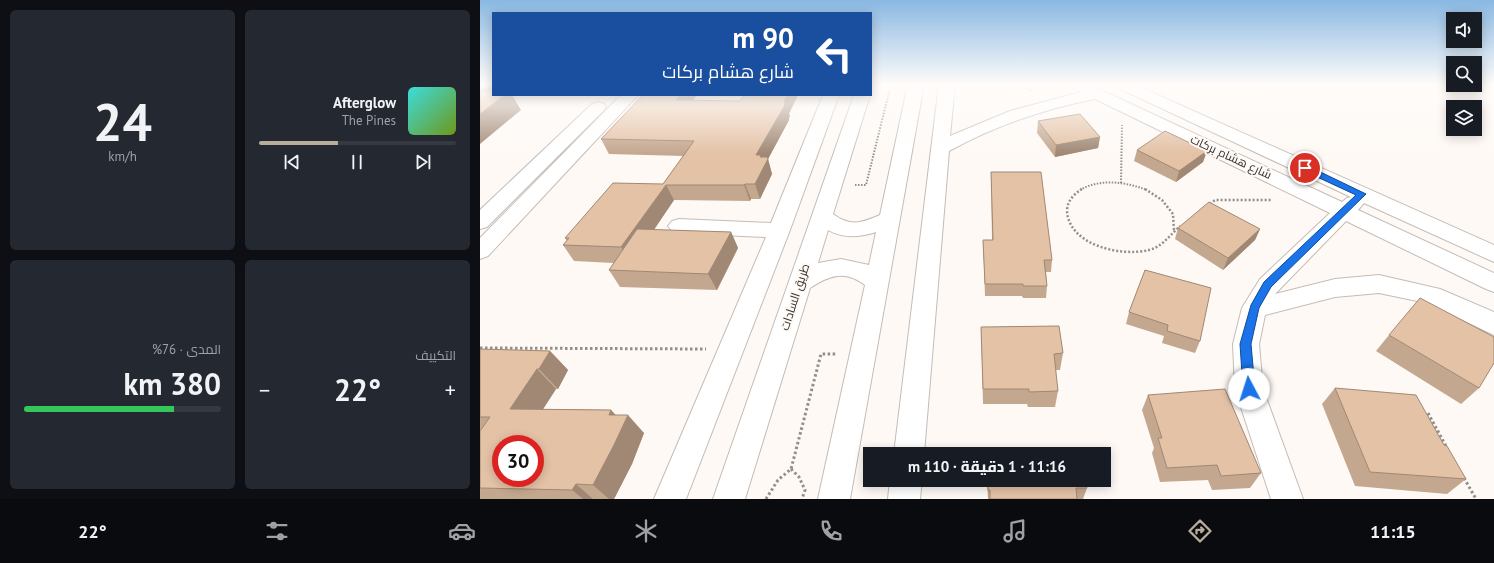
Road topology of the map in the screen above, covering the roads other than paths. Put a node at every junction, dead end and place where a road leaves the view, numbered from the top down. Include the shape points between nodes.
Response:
1 (597, 107) edge
2 (618, 107) edge
3 (826, 107) edge
4 (858, 107) edge
5 (911, 107) edge
6 (944, 107) edge
7 (1034, 107) edge
8 (1126, 107) edge
9 (1172, 107) edge
10 (940, 148) junction
11 (1362, 194) junction
12 (1344, 211) junction
13 (822, 216) junction
14 (889, 220) junction
15 (480, 222) edge
16 (679, 226) dead end
17 (779, 230) junction
18 (480, 251) edge
19 (1494, 254) edge
20 (877, 282) junction
21 (800, 283) junction
22 (1494, 283) edge
23 (1254, 308) junction
24 (1494, 325) edge
25 (910, 447) edge
26 (905, 487) edge
27 (670, 499) edge
28 (729, 499) edge
29 (834, 499) edge
30 (904, 499) edge
31 (1287, 499) edge

1 - 15 street
2 - 18 street
3 - 17 street
4 - 13 street, طريق السادات
5 - 14 street
6 - 10 street
7 - 10 street via 974,130
8 - 12 street, شارع هشام بركات
9 - 11 street, شارع هشام بركات
10 - 25 street
11 - 12 street
11 - 19 street, شارع هشام بركات
12 - 22 street, شارع هشام بركات
12 - 23 street via 1268,285
13 - 14 street via 833,226 850,230 871,228
13 - 21 street, طريق السادات
14 - 20 street
16 - 17 street
17 - 27 street
20 - 21 street via 862,271 842,267 819,271
20 - 29 street
21 - 28 street, طريق السادات
23 - 24 street via 1335,288 1379,284 1432,295
23 - 31 street via 1246,344 1249,389
26 - 30 street

